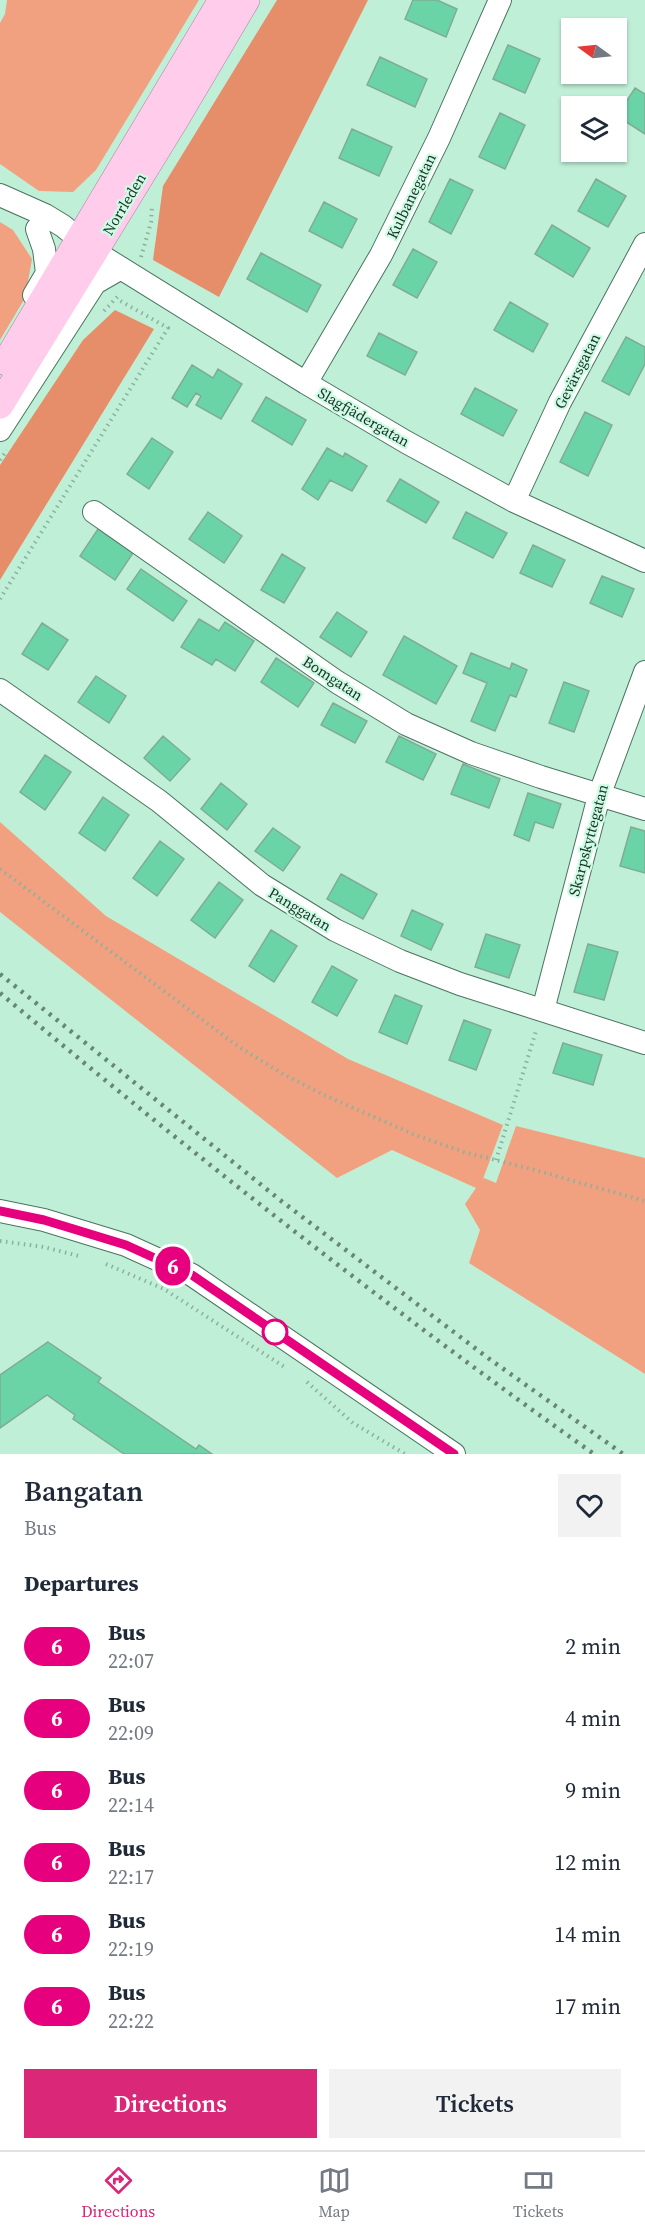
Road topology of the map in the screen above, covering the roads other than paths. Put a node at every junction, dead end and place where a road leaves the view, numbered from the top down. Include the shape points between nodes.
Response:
1 (222, 0) edge
2 (246, 0) edge
3 (500, 0) edge
4 (3, 197) edge
5 (104, 199) junction
6 (41, 222) junction
7 (645, 244) edge
8 (83, 246) junction
9 (126, 271) junction
10 (0, 354) edge
11 (0, 371) edge
12 (306, 383) junction
13 (0, 405) edge
14 (6, 436) edge
15 (514, 501) junction
16 (94, 512) dead end
17 (645, 561) edge
18 (645, 672) edge
19 (0, 690) edge
20 (599, 796) junction
21 (645, 809) edge
22 (543, 1010) junction
23 (645, 1043) edge
24 (0, 1211) edge
25 (454, 1454) edge

1 - 5 main road, Norrleden
2 - 8 main road, Norrleden
3 - 12 street, Kulbanegatan via 439,138 381,255
4 - 6 street via 31,207
5 - 6 street via 78,216
5 - 8 main road, Norrleden
6 - 8 street, Slagfjädergatan
6 - 10 street via 47,273
7 - 15 street, Gevärsgatan via 560,402
8 - 9 street, Slagfjädergatan
8 - 11 main road, Norrleden
8 - 13 main road, Norrleden
9 - 12 street, Slagfjädergatan
9 - 14 street via 95,283
12 - 15 street, Slagfjädergatan
15 - 17 street, Slagfjädergatan
16 - 20 street, Bomgatan via 337,682 406,723 471,753
18 - 20 street, Skarpskyttegatan
19 - 22 street, Panggatan via 159,801 262,885 335,930 430,973
20 - 21 street
20 - 22 street, Skarpskyttegatan
22 - 23 street, Panggatan
24 - 25 street via 126,1245 192,1275

